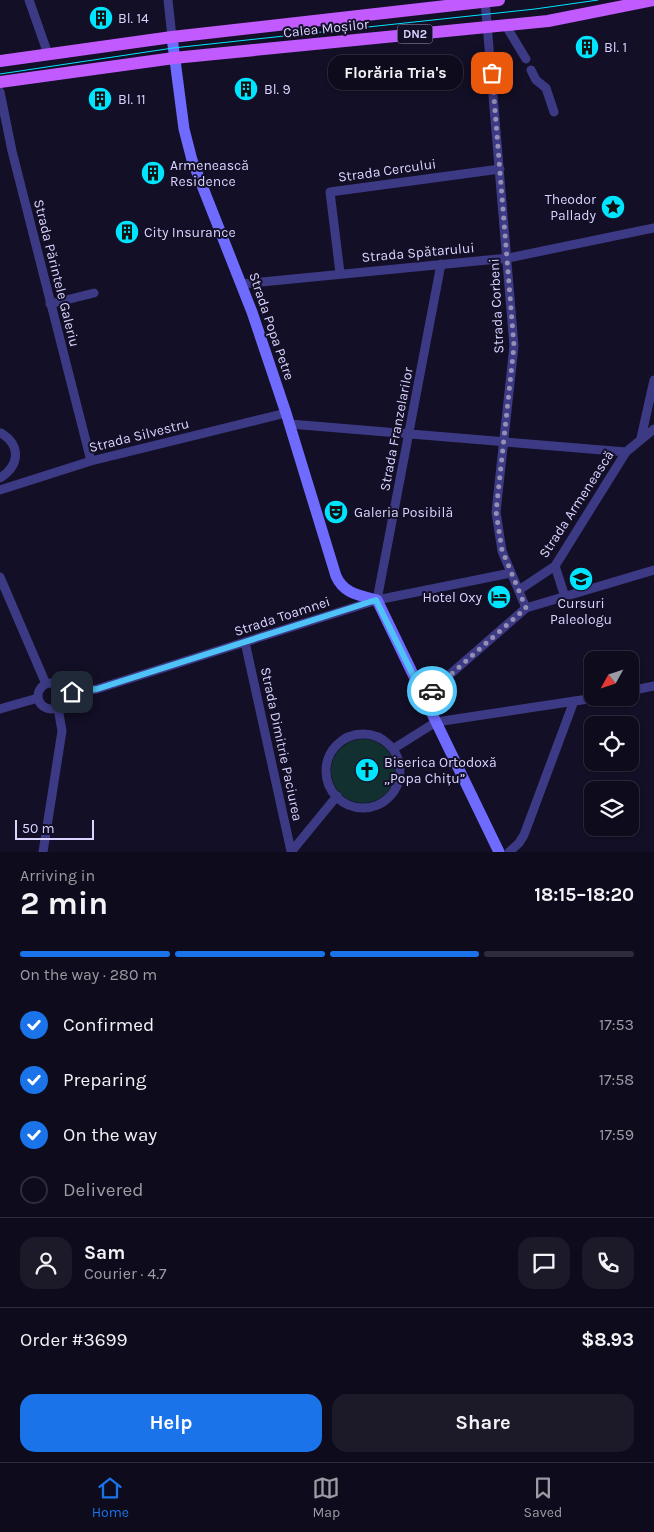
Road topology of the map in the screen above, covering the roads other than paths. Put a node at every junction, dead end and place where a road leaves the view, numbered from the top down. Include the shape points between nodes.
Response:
1 (29, 0) edge
2 (168, 0) edge
3 (499, 0) edge
4 (654, 0) edge
5 (485, 1) edge
6 (506, 26) junction
7 (488, 27) junction
8 (172, 37) junction
9 (48, 54) junction
10 (174, 58) junction
11 (526, 59) dead end
12 (0, 61) edge
13 (530, 70) dead end
14 (0, 82) edge
15 (0, 92) edge
16 (554, 112) dead end
17 (500, 169) junction
18 (654, 228) edge
19 (508, 258) junction
20 (441, 264) junction
21 (340, 274) junction
22 (242, 284) junction
23 (94, 292) dead end
24 (50, 304) junction
25 (654, 380) edge
26 (288, 419) junction
27 (654, 429) edge
28 (1, 433) edge
29 (409, 435) junction
30 (641, 438) junction
31 (503, 443) junction
32 (626, 452) junction
33 (91, 461) junction
34 (0, 478) edge
35 (0, 490) edge
36 (555, 566) junction
37 (654, 570) edge
38 (511, 573) junction
39 (0, 577) edge
40 (518, 590) junction
41 (564, 596) junction
42 (376, 600) junction
43 (526, 608) junction
44 (245, 642) junction
45 (46, 684) junction
46 (654, 686) edge
47 (639, 689) edge
48 (64, 693) junction
49 (424, 697) junction
50 (38, 698) junction
51 (584, 700) edge
52 (574, 701) junction
53 (58, 708) junction
54 (0, 709) edge
55 (436, 722) junction
56 (393, 749) junction
57 (337, 796) junction
58 (43, 852) edge
59 (291, 852) edge
60 (499, 852) edge
61 (509, 852) edge

1 - 9 street
2 - 8 street
3 - 5 main road, Calea Moșilor / DN2
4 - 6 main road, Calea Moșilor / DN2 via 575,17
5 - 7 street, Strada Corbeni
5 - 8 main road, Calea Moșilor / DN2
6 - 7 main road, Calea Moșilor / DN2
6 - 11 street
7 - 10 main road, Calea Moșilor / DN2
7 - 17 street, Strada Corbeni
8 - 9 main road, Calea Moșilor / DN2
8 - 10 street, Strada Popa Petre
9 - 12 main road, Calea Moșilor / DN2
10 - 14 main road, Calea Moșilor / DN2
10 - 22 street, Strada Popa Petre via 192,160
13 - 16 street via 546,88
15 - 24 street, Strada Părintele Galeriu
17 - 19 street, Strada Corbeni
17 - 21 street, Strada Cercului via 330,192
18 - 19 street, Strada Spătarului
19 - 20 street, Strada Spătarului
19 - 31 street, Strada Corbeni via 514,346
20 - 21 street, Strada Spătarului
20 - 29 street, Strada Franzelarilor
21 - 22 street, Strada Spătarului
22 - 26 street, Strada Popa Petre
23 - 24 street
24 - 33 street, Strada Părintele Galeriu
25 - 30 street
26 - 29 street, Strada Silvestru
26 - 33 street, Strada Silvestru
26 - 42 street, Strada Popa Petre via 338,581 348,592
27 - 30 street, Strada Armenească
28 - 34 street via 12,445 16,461 13,468
29 - 31 street, Strada Silvestru
29 - 42 street, Strada Franzelarilor
30 - 32 street, Strada Armenească
31 - 32 street, Strada Silvestru
31 - 38 street, Strada Corbeni via 496,512 502,550
32 - 36 street, Strada Armenească
33 - 35 street, Strada Silvestru
36 - 40 street, Strada Armenească
36 - 41 street
37 - 41 street
38 - 40 street, Strada Corbeni
38 - 42 street, Strada Toamnei
39 - 45 street
40 - 43 street, Strada Corbeni
41 - 43 street
42 - 44 street, Strada Toamnei
42 - 49 street
43 - 49 street
44 - 48 street, Strada Toamnei via 97,689
44 - 59 street, Strada Dimitrie Paciurea
45 - 48 street via 57,684
45 - 50 street
46 - 47 street
48 - 53 street via 64,702
49 - 55 street
50 - 53 street via 46,708
50 - 54 street
51 - 52 street
52 - 55 street
52 - 61 street via 519,843
53 - 58 street via 62,738
55 - 56 street
55 - 60 street
56 - 57 street via 399,761 400,775 396,788 387,799 375,806 358,807
56 - 57 street via 382,739 367,734 351,736 340,742 331,753 327,768 328,782
57 - 59 street

